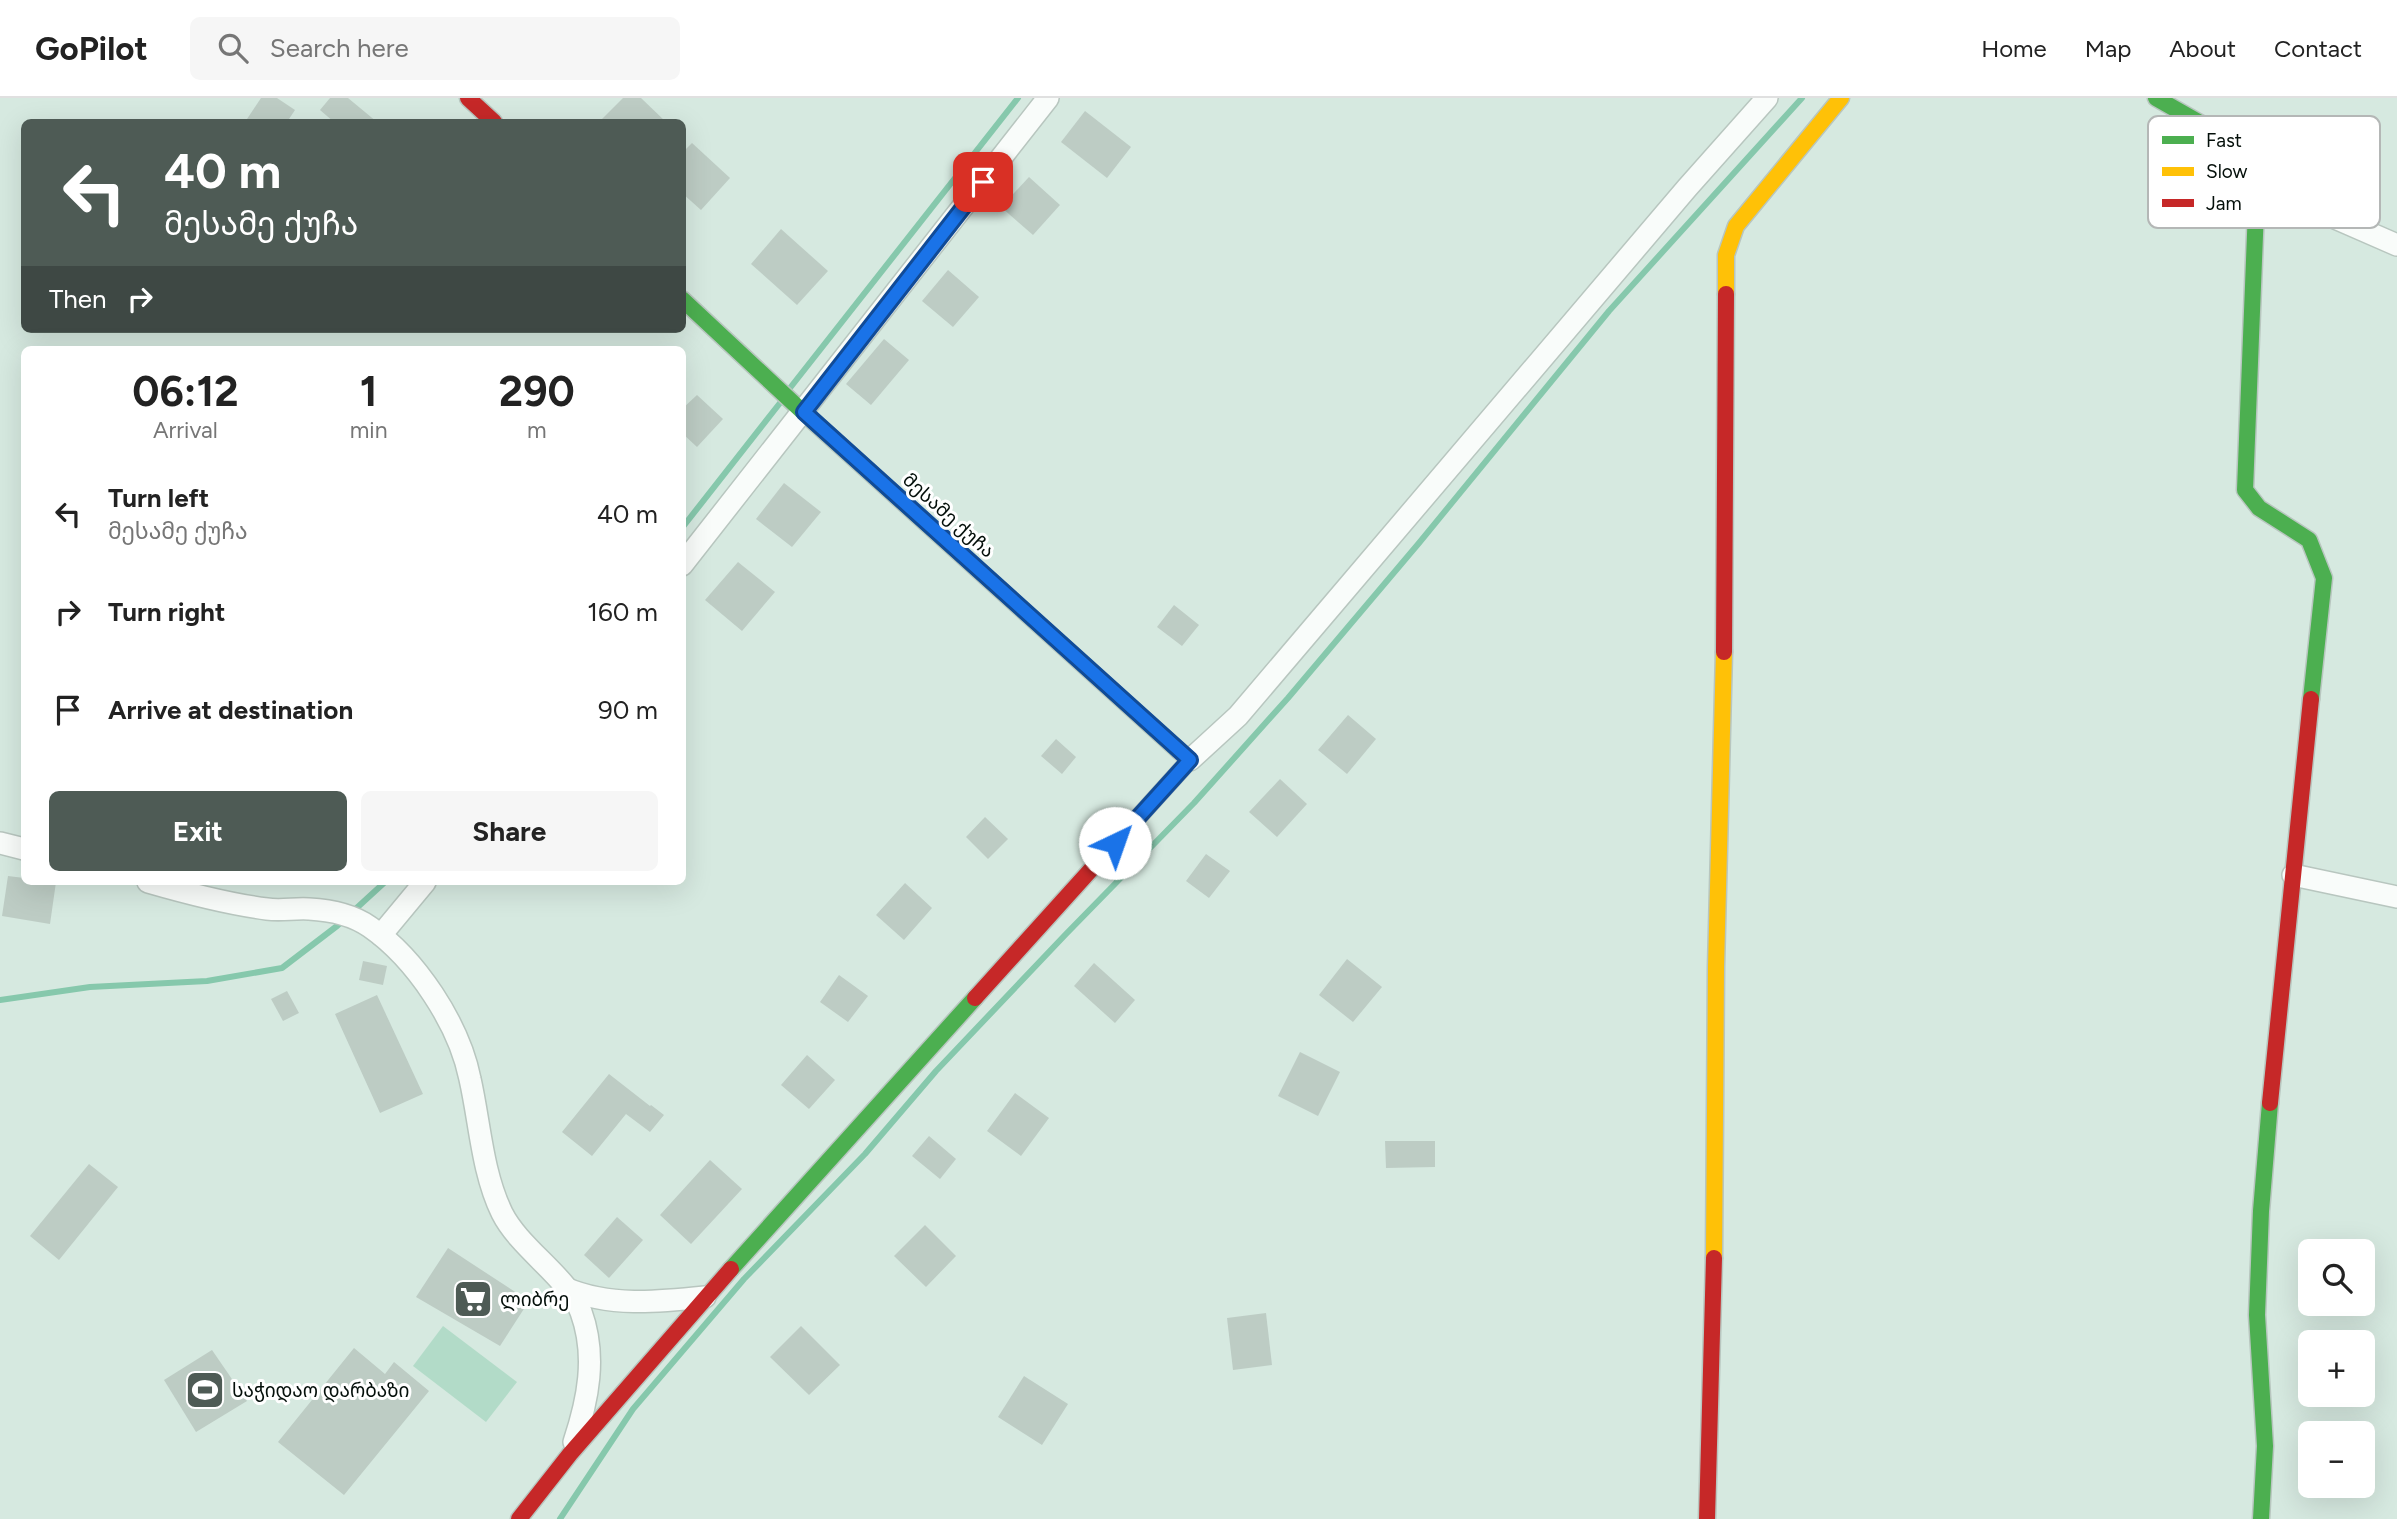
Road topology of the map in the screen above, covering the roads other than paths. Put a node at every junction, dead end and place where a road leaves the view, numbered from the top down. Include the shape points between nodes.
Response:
1 (468, 98) edge
2 (1048, 98) edge
3 (1841, 98) edge
4 (2156, 98) edge
5 (1758, 102) edge
6 (2188, 116) edge
7 (491, 119) edge
8 (2255, 228) edge
9 (2360, 228) edge
10 (2397, 244) edge
11 (686, 303) edge
12 (804, 412) junction
13 (686, 560) edge
14 (1190, 760) junction
15 (0, 843) edge
16 (21, 848) edge
17 (2292, 875) junction
18 (161, 885) edge
19 (423, 885) edge
20 (2397, 897) edge
21 (381, 935) junction
22 (565, 1288) junction
23 (705, 1297) junction
24 (570, 1454) junction
25 (519, 1519) edge
26 (1707, 1519) edge
27 (2261, 1519) edge

1 - 7 street
2 - 12 street
3 - 26 street via 1736,226 1726,255 1726,593
4 - 6 street
5 - 14 street via 1238,716
8 - 17 street via 2245,491 2259,508 2309,540 2324,578
9 - 10 street
11 - 12 street, მესამე ქუჩა
12 - 13 street
12 - 14 street, მესამე ქუჩა
14 - 23 street
15 - 16 street
17 - 20 street
17 - 27 street via 2261,1211 2257,1315 2265,1446
18 - 21 street via 269,910 338,914 359,920
19 - 21 street
21 - 22 street via 415,971 453,1026 470,1075 488,1170 502,1214
22 - 23 street via 610,1301
22 - 24 street via 581,1310 591,1374
23 - 24 street
24 - 25 street

